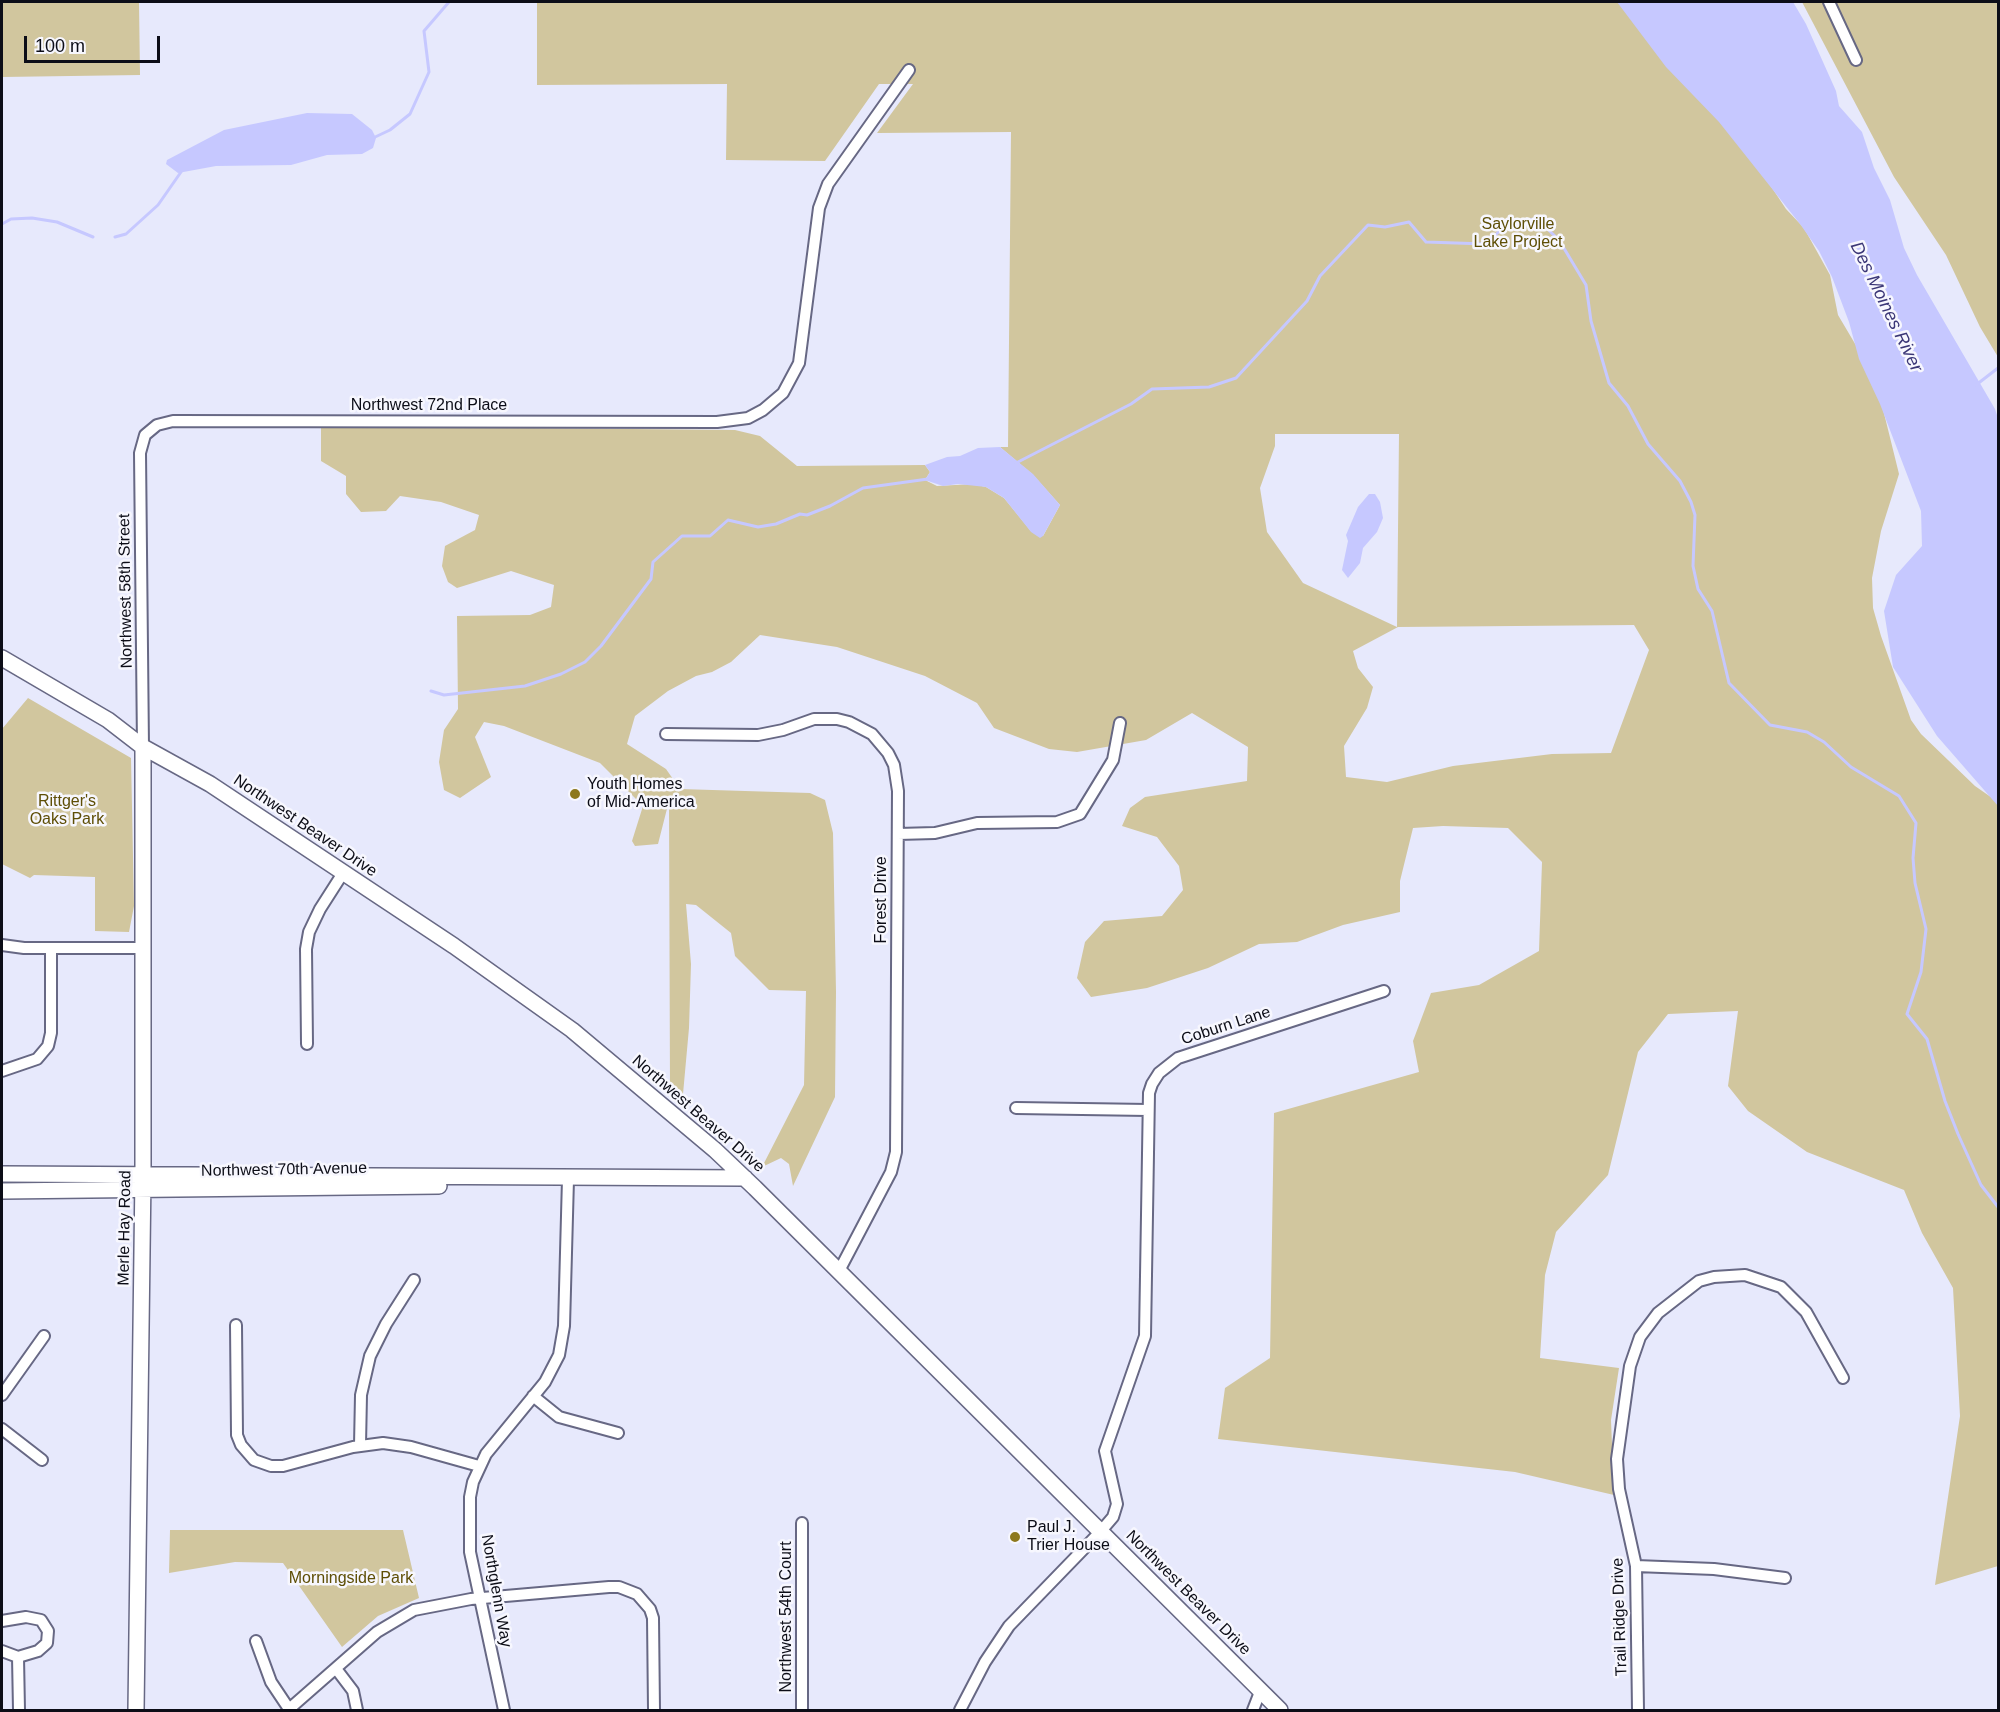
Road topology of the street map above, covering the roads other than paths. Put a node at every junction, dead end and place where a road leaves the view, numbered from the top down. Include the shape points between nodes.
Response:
1 (1829, 2) edge
2 (1856, 60) dead end
3 (909, 70) dead end
4 (145, 435) joint
5 (2, 658) edge
6 (1120, 723) dead end
7 (666, 734) dead end
8 (143, 747) junction
9 (898, 834) junction
10 (343, 873) junction
11 (2, 945) edge
12 (51, 948) junction
13 (144, 948) junction
14 (1384, 991) dead end
15 (307, 1044) dead end
16 (2, 1071) edge
17 (1016, 1108) dead end
18 (1148, 1110) junction
19 (2, 1174) edge
20 (143, 1174) junction
21 (745, 1178) junction
22 (568, 1179) junction
23 (2, 1191) edge
24 (143, 1191) junction
25 (839, 1271) junction
26 (414, 1280) dead end
27 (236, 1325) dead end
28 (44, 1336) dead end
29 (1843, 1378) dead end
30 (2, 1395) edge
31 (533, 1396) junction
32 (2, 1429) edge
33 (618, 1433) dead end
34 (360, 1445) junction
35 (42, 1460) dead end
36 (479, 1466) junction
37 (802, 1523) dead end
38 (1101, 1531) junction
39 (1636, 1566) junction
40 (1785, 1578) dead end
41 (480, 1598) junction
42 (2, 1620) edge
43 (256, 1641) dead end
44 (2, 1651) edge
45 (18, 1657) junction
46 (337, 1670) junction
47 (1260, 1692) junction
48 (19, 1710) edge
49 (136, 1710) edge
50 (289, 1710) edge
51 (357, 1710) edge
52 (504, 1710) edge
53 (654, 1710) edge
54 (802, 1710) edge
55 (960, 1710) edge
56 (1253, 1710) edge
57 (1280, 1710) edge
58 (1638, 1710) edge

1 - 2 street
3 - 4 street, Northwest 72nd Place via 835,174 819,208 802,346 792,379 783,393 748,418 717,423 173,420 157,425
4 - 8 street, Northwest 58th Street via 140,453
5 - 8 main road, Northwest Beaver Drive via 108,720
6 - 9 street via 1113,760 1080,814 1057,822 985,822 935,833
7 - 9 street, Forest Drive via 758,735 813,718 849,722 872,734 894,765
8 - 10 main road, Northwest Beaver Drive via 210,784
8 - 13 main road, Merle Hay Road
9 - 25 street, Forest Drive via 896,1152 891,1172
10 - 15 street via 309,932
10 - 21 main road, Northwest Beaver Drive via 572,1030
11 - 12 street
12 - 13 street
12 - 16 street via 48,1046 37,1059
13 - 20 main road, Merle Hay Road
14 - 18 street, Coburn Lane via 1178,1058 1152,1084
17 - 18 street
18 - 38 street, Coburn Lane via 1145,1336 1107,1441 1106,1461 1117,1504 1113,1517
19 - 20 main road, Northwest 70th Avenue
20 - 22 main road, Northwest 70th Avenue
20 - 24 main road, Merle Hay Road
21 - 22 main road, Northwest 70th Avenue
21 - 25 main road, Northwest Beaver Drive
22 - 24 main road, Northwest 70th Avenue via 539,1184
22 - 31 street, Northglenn Way via 562,1341 553,1369
23 - 24 main road, Northwest 70th Avenue
24 - 49 main road, Merle Hay Road
25 - 38 main road, Northwest Beaver Drive
26 - 34 street via 370,1356 362,1395
27 - 34 street via 236,1425 246,1453 262,1464 283,1466
28 - 30 street
29 - 39 street, Trail Ridge Drive via 1806,1312 1768,1281 1745,1275 1714,1277 1699,1281 1664,1308 1648,1325 1634,1351 1617,1459 1619,1489
31 - 33 street via 559,1417
31 - 36 street, Northglenn Way
32 - 35 street
34 - 36 street via 398,1444
36 - 41 street, Northglenn Way via 470,1497 470,1552
37 - 54 street, Northwest 54th Court
38 - 47 main road, Northwest Beaver Drive
38 - 55 street, Coburn Lane via 1009,1626
39 - 40 street via 1714,1569
39 - 58 street, Trail Ridge Drive
41 - 46 street via 404,1615 377,1632
41 - 52 street, Northglenn Way
41 - 53 street via 609,1587 637,1594 653,1618
42 - 45 street via 41,1620 48,1631 47,1643 38,1651
43 - 50 street via 271,1682
44 - 45 street
45 - 48 street
46 - 50 street
46 - 51 street via 353,1691
47 - 56 street
47 - 57 main road, Northwest Beaver Drive

